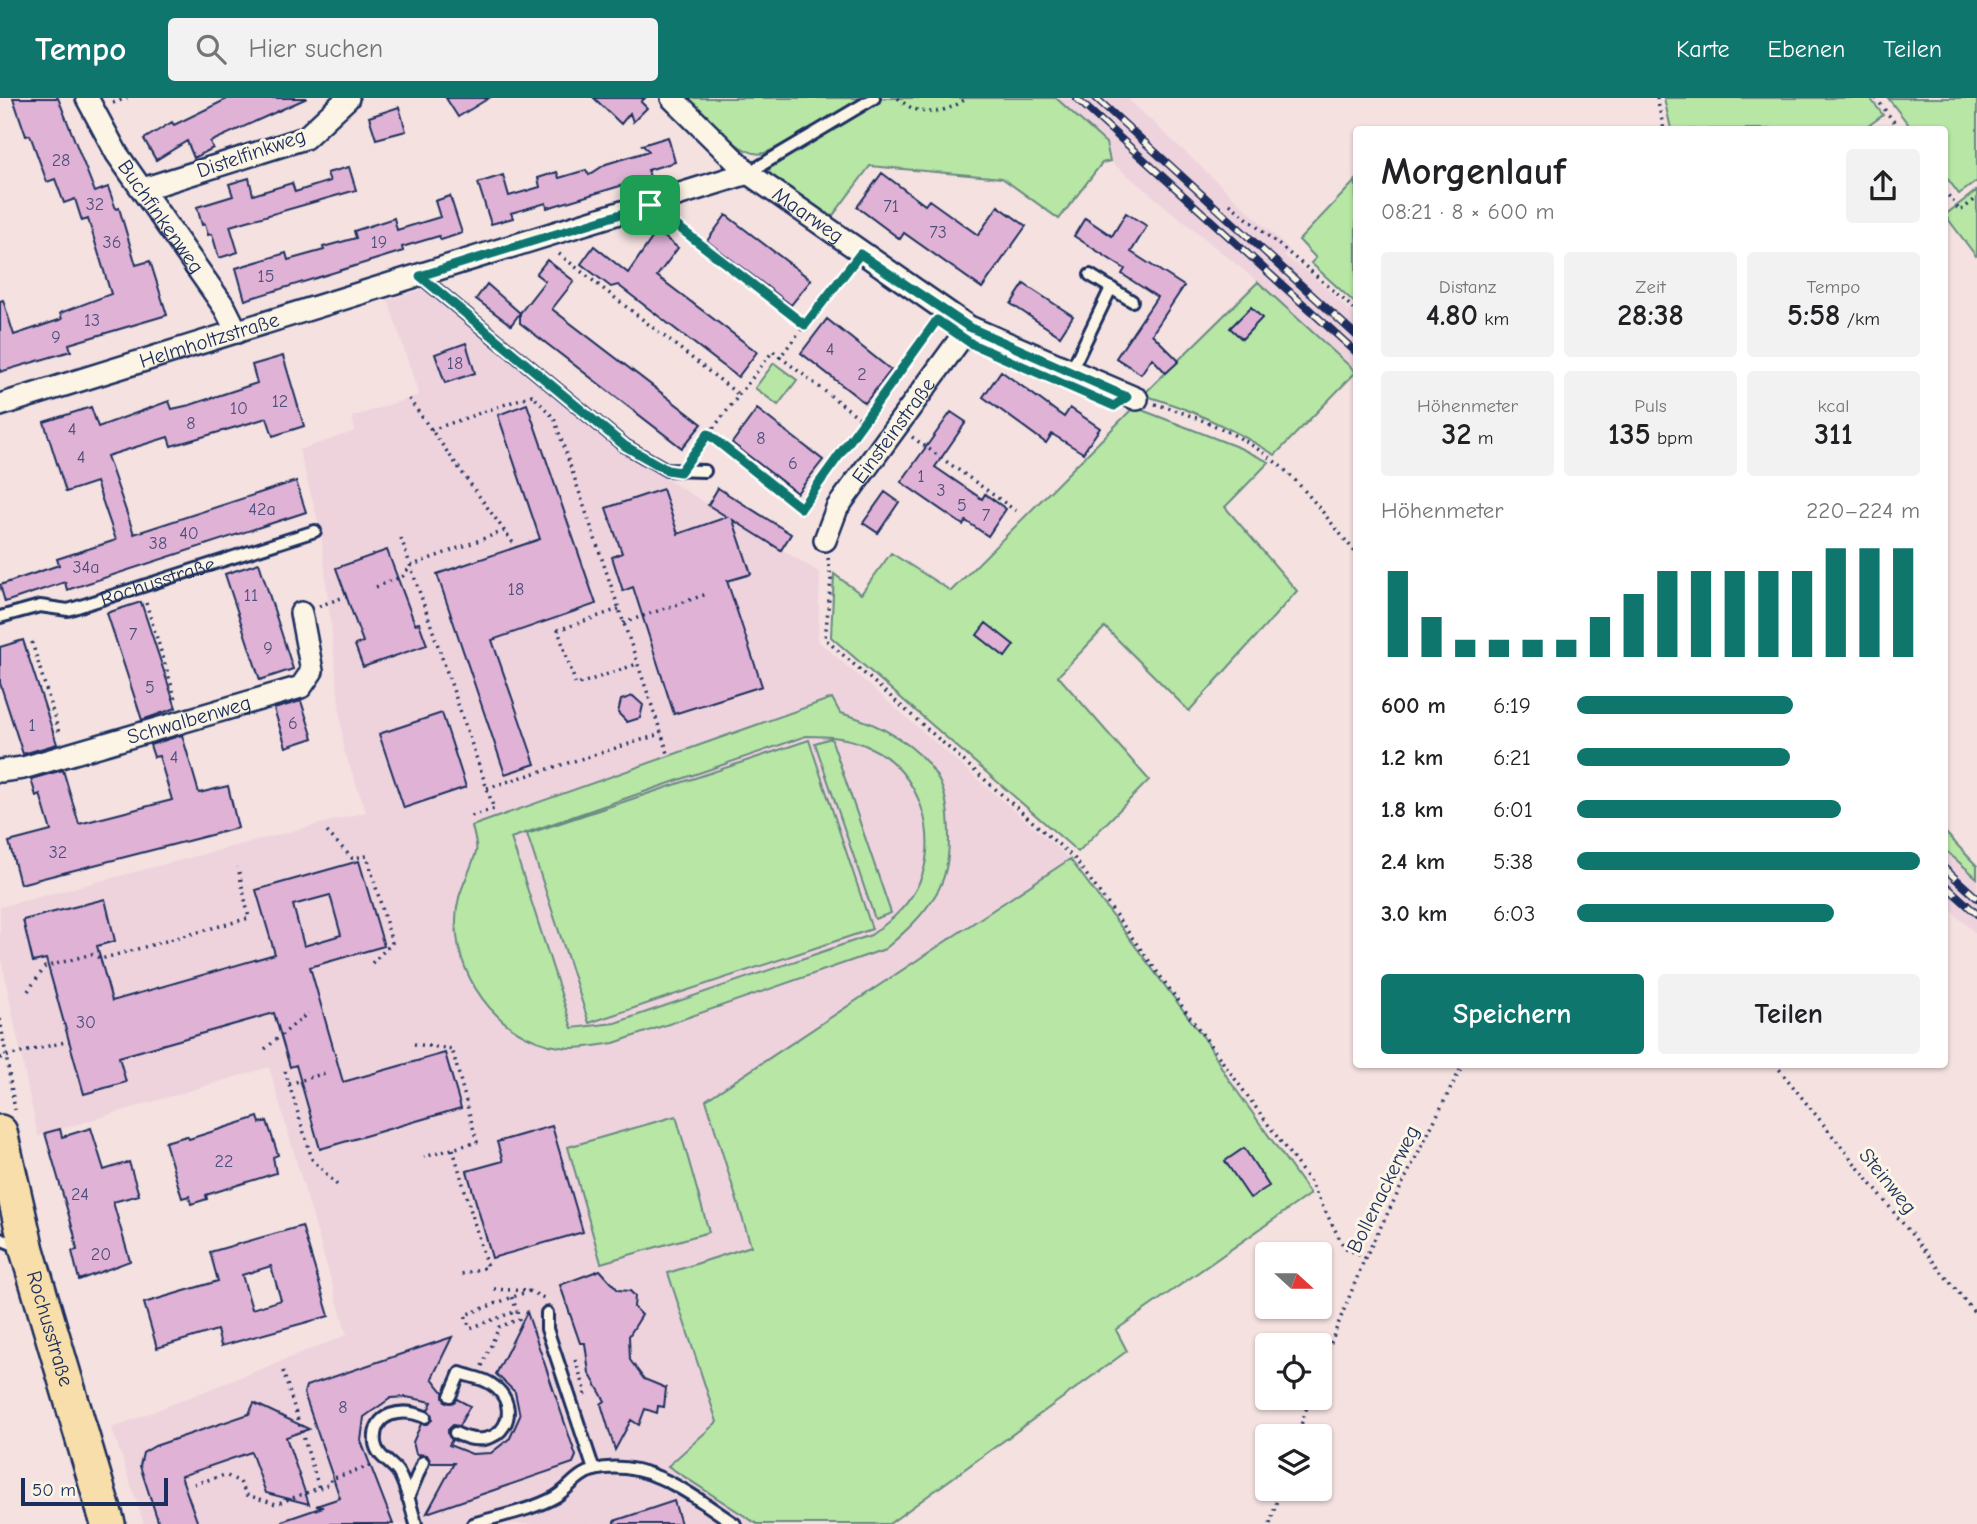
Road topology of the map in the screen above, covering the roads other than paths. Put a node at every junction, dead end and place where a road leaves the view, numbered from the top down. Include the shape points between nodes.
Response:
1 (87, 98) edge
2 (348, 98) edge
3 (671, 98) edge
4 (874, 98) edge
5 (748, 173) junction
6 (143, 189) junction
7 (1090, 275) dead end
8 (420, 276) junction
9 (1111, 288) junction
10 (1132, 301) dead end
11 (237, 332) junction
12 (965, 332) junction
13 (1070, 373) junction
14 (1137, 399) road end
15 (0, 405) edge
16 (705, 471) dead end
17 (315, 531) dead end
18 (825, 540) road end
19 (301, 613) dead end
20 (0, 617) edge
21 (0, 771) edge
22 (0, 1133) edge
23 (11, 1216) edge
24 (547, 1313) dead end
25 (450, 1396) dead end
26 (425, 1418) dead end
27 (456, 1433) dead end
28 (423, 1462) dead end
29 (594, 1470) junction
30 (408, 1498) junction
31 (108, 1524) edge
32 (416, 1524) edge
33 (473, 1524) edge
34 (736, 1524) edge

1 - 6 street, Buchfinkenweg via 117,154
2 - 6 street, Distelfinkweg via 305,138
3 - 5 street, Maarweg
4 - 5 lane
5 - 8 street, Helmholtzstraße
5 - 12 street, Maarweg
6 - 11 street, Buchfinkenweg
7 - 9 lane
8 - 11 street, Helmholtzstraße
8 - 16 lane via 625,446 667,470
9 - 10 lane
9 - 13 lane
11 - 15 street, Helmholtzstraße
12 - 13 street, Maarweg
12 - 18 street, Einsteinstraße via 837,508
13 - 14 street, Maarweg
17 - 20 lane, Rochusstraße via 68,610 40,606
19 - 21 street, Schwalbenweg via 312,671 301,687
22 - 23 main road, Rochusstraße
23 - 31 main road, Rochusstraße
24 - 29 lane via 547,1329
25 - 27 lane via 460,1373 491,1383 503,1396 507,1418 498,1434 484,1441
26 - 30 lane via 397,1410 376,1429 375,1444 397,1471
28 - 30 lane
29 - 33 lane via 555,1497
29 - 34 lane via 637,1469 670,1482
30 - 32 lane

